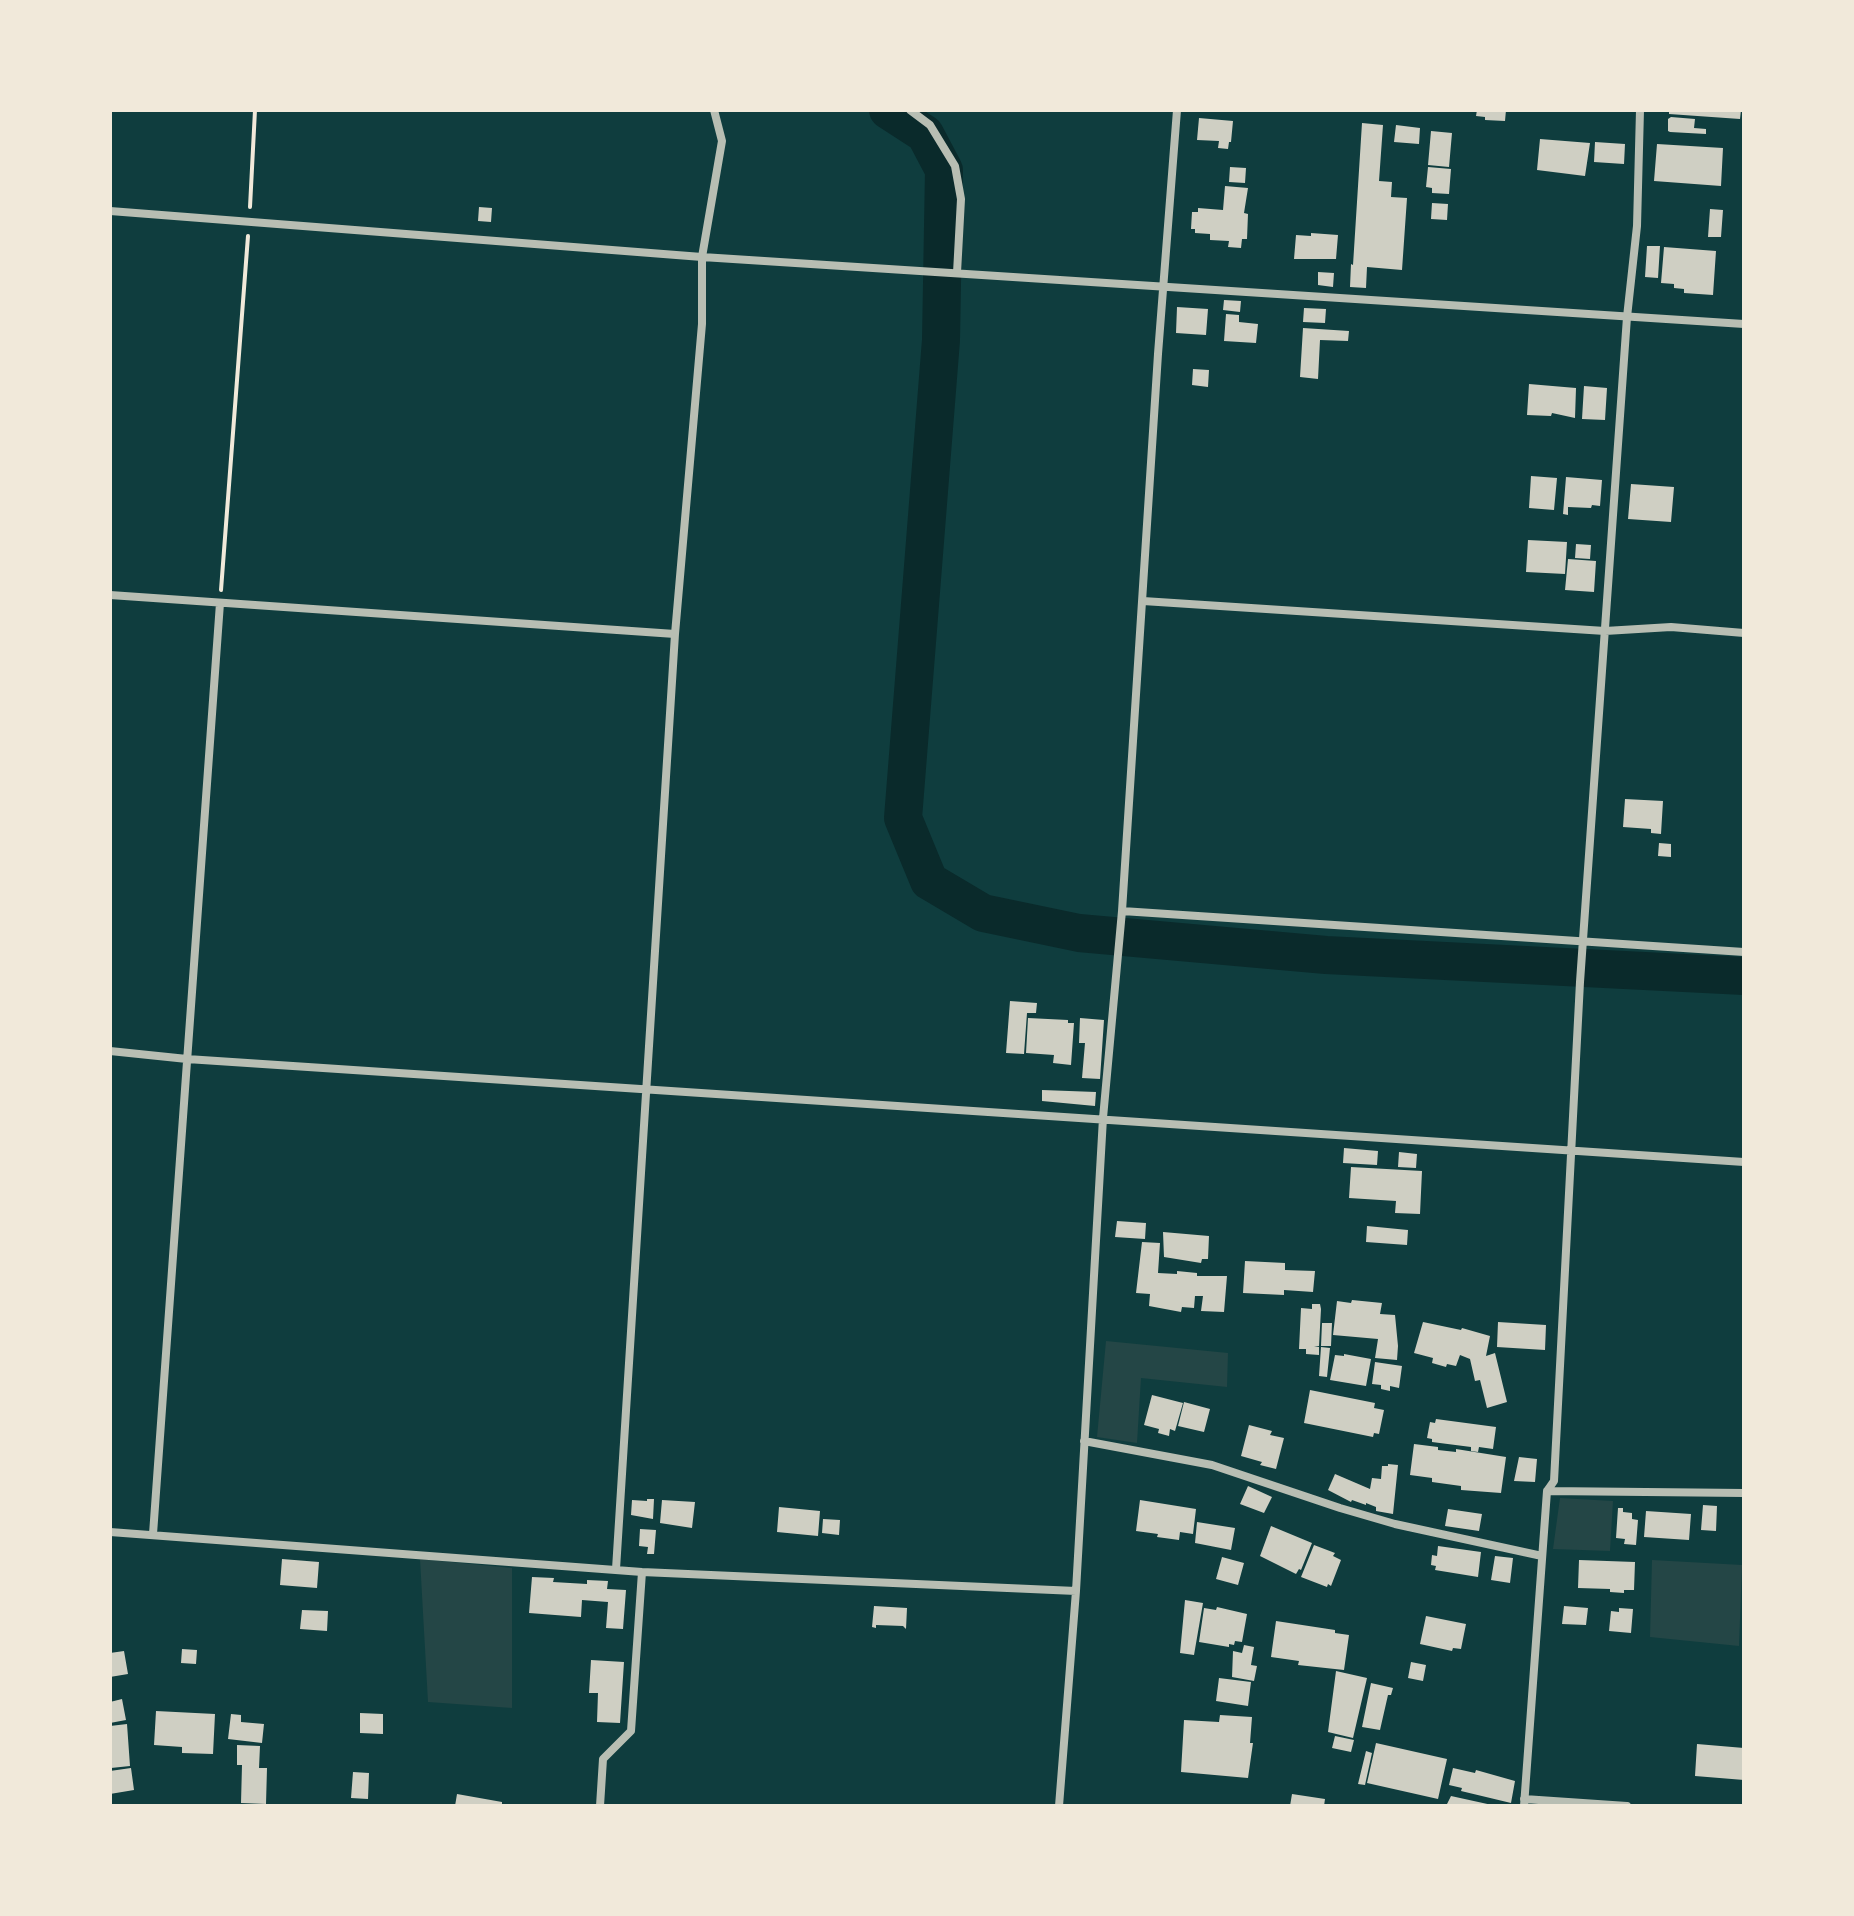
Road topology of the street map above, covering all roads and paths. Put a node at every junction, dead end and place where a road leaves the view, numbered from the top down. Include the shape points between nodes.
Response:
1 (255, 110) edge
2 (714, 110) edge
3 (910, 110) edge
4 (1177, 110) edge
5 (1640, 110) edge
6 (110, 211) edge
7 (249, 222) junction
8 (702, 257) junction
9 (957, 273) junction
10 (1165, 286) junction
11 (1627, 317) junction
12 (1744, 324) edge
13 (110, 595) edge
14 (1143, 601) junction
15 (220, 603) junction
16 (1605, 631) junction
17 (1744, 633) edge
18 (675, 634) junction
19 (1122, 916) junction
20 (1584, 941) junction
21 (1744, 952) edge
22 (110, 1051) edge
23 (187, 1059) junction
24 (645, 1089) junction
25 (1103, 1118) junction
26 (1572, 1149) junction
27 (1744, 1162) edge
28 (1084, 1441) junction
29 (1547, 1491) junction
30 (1744, 1493) edge
31 (110, 1532) edge
32 (153, 1534) junction
33 (1542, 1556) junction
34 (616, 1569) junction
35 (642, 1572) junction
36 (1076, 1591) junction
37 (1524, 1802) edge
38 (600, 1806) edge
39 (1059, 1806) edge
40 (1627, 1806) edge

1 - 7 path
2 - 8 street via 722,141
3 - 9 street via 930,125 955,166 961,199
4 - 10 street
5 - 11 street via 1637,226
6 - 7 street
7 - 8 street
7 - 15 path
8 - 9 street
8 - 18 street via 702,324
9 - 10 street
10 - 11 street
10 - 14 street
11 - 12 street
11 - 16 street
13 - 15 street
14 - 16 street
14 - 19 street
15 - 18 street
15 - 23 street
16 - 17 street via 1671,627
16 - 20 street
18 - 24 street
19 - 20 street
19 - 25 street
20 - 21 street
20 - 26 street
22 - 23 street
23 - 24 street
23 - 32 street
24 - 25 street
24 - 34 street
25 - 26 street
25 - 28 street
26 - 27 street
26 - 29 street via 1554,1481
28 - 33 street via 1212,1465 1395,1524
28 - 36 street
29 - 30 street
29 - 33 street
31 - 32 street
32 - 34 street
33 - 37 street
34 - 35 street
35 - 36 street
35 - 38 street via 631,1731 603,1759
36 - 39 street
37 - 40 street

